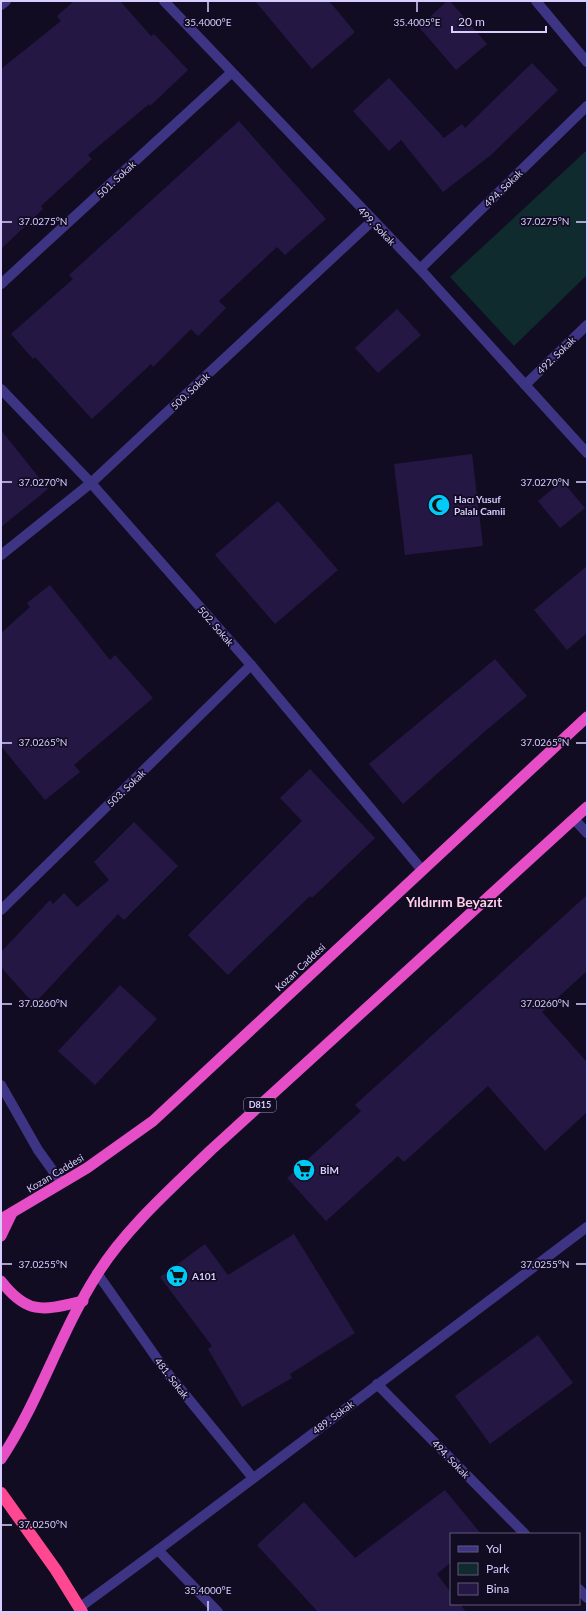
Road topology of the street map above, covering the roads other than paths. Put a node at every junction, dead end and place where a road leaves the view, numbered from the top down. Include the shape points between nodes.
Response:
1 (6, 1) edge
2 (164, 1) edge
3 (536, 1) edge
4 (1, 5) edge
5 (587, 62) edge
6 (231, 73) junction
7 (587, 106) edge
8 (372, 221) junction
9 (420, 269) junction
10 (1, 284) edge
11 (587, 325) edge
12 (525, 385) junction
13 (1, 389) edge
14 (587, 454) edge
15 (91, 483) junction
16 (1, 555) edge
17 (251, 665) junction
18 (587, 717) edge
19 (587, 807) edge
20 (574, 819) junction
21 (587, 833) edge
22 (422, 870) junction
23 (1, 910) edge
24 (1, 1085) edge
25 (61, 1182) junction
26 (12, 1212) junction
27 (1, 1219) edge
28 (587, 1227) edge
29 (1, 1236) edge
30 (97, 1273) junction
31 (1, 1281) edge
32 (83, 1301) junction
33 (377, 1384) junction
34 (1, 1458) edge
35 (253, 1478) junction
36 (1, 1493) edge
37 (524, 1533) edge
38 (158, 1550) junction
39 (580, 1590) edge
40 (587, 1598) edge
41 (80, 1610) edge
42 (218, 1612) edge

1 - 4 street
2 - 6 street, 499. Sokak
3 - 5 street
6 - 8 street, 499. Sokak
6 - 10 street, 501. Sokak
7 - 9 street, 494. Sokak
8 - 9 street, 499. Sokak
8 - 15 street, 500. Sokak
9 - 12 street, 499. Sokak
11 - 12 street, 492. Sokak
12 - 14 street, 499. Sokak
13 - 15 street, 502. Sokak
15 - 16 street, 500. Sokak
15 - 17 street, 502. Sokak
17 - 22 street, 502. Sokak
17 - 23 street, 503. Sokak
18 - 22 highway, Kozan Caddesi
19 - 20 highway, D815
20 - 21 street
20 - 30 highway, D815 via 211,1150 154,1206
22 - 25 highway, Kozan Caddesi via 153,1121 87,1168
24 - 25 street via 38,1150
25 - 26 highway, Kozan Caddesi
26 - 27 highway, Kozan Caddesi
26 - 29 highway
28 - 33 street, 489. Sokak
30 - 32 highway, D815
30 - 35 street, 481. Sokak via 165,1370
31 - 32 highway via 13,1297 29,1306 51,1308
32 - 34 highway, D815 via 31,1407
33 - 35 street, 489. Sokak
33 - 37 street, 494. Sokak
35 - 38 street, 489. Sokak
36 - 41 highway via 56,1570
38 - 41 street, 489. Sokak
38 - 42 street
39 - 40 street

